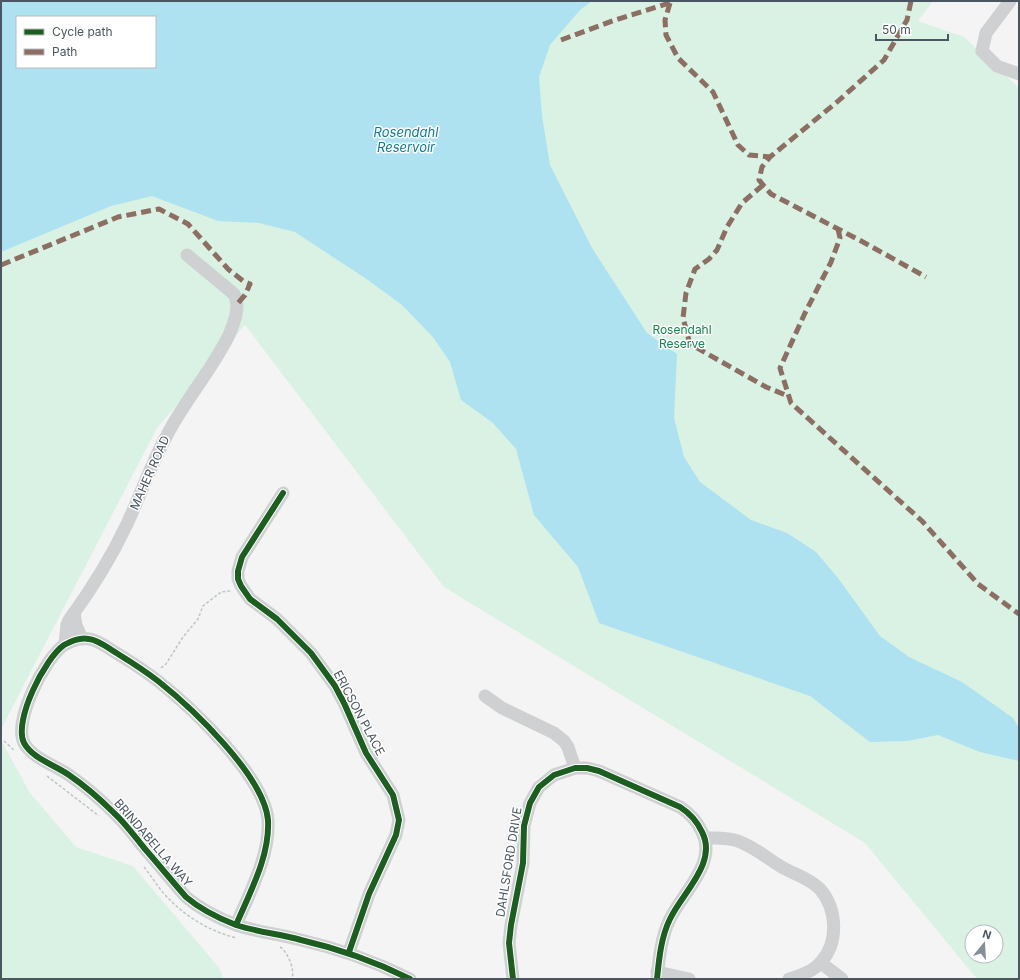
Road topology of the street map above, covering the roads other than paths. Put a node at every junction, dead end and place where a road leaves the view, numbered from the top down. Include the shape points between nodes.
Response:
1 (1010, 1) edge
2 (1019, 74) edge
3 (186, 255) dead end
4 (283, 493) dead end
5 (74, 613) junction
6 (82, 639) junction
7 (65, 644) junction
8 (485, 696) dead end
9 (574, 768) junction
10 (705, 838) junction
11 (236, 925) junction
12 (349, 952) junction
13 (821, 963) junction
14 (657, 976) edge
15 (410, 979) edge
16 (513, 979) edge
17 (689, 979) edge
18 (789, 979) edge
19 (842, 979) edge

1 - 2 street via 986,33 982,51 997,66
3 - 5 street, MAHER ROAD via 234,294 237,307 229,335 167,434 119,540
4 - 12 street, ERICSON PLACE via 242,557 238,579 250,599 294,635 322,668 344,703 366,753 389,787 396,803 399,820 390,848 371,888
5 - 6 street
5 - 7 street, MAHER ROAD via 67,624
6 - 7 street
6 - 11 street via 98,642 137,666 188,706 232,752 253,782 265,807 268,834 266,849
7 - 11 street, BRINDABELLA WAY via 52,658 32,694 22,719 22,736 28,749 88,789 115,813 186,897 197,906
8 - 9 street via 502,708 554,733 564,741
9 - 10 street, DAHLSFORD DRIVE via 599,771 680,807 690,814
9 - 16 street, DAHLSFORD DRIVE via 554,775 546,781 534,795 526,814 523,863 509,943
10 - 13 street via 738,841 791,873 811,881 818,888 829,902 834,930
10 - 14 street, DAHLSFORD DRIVE via 704,863 669,921
11 - 12 street, BRINDABELLA WAY
12 - 15 street, BRINDABELLA WAY
13 - 18 street
13 - 19 street
14 - 17 street

